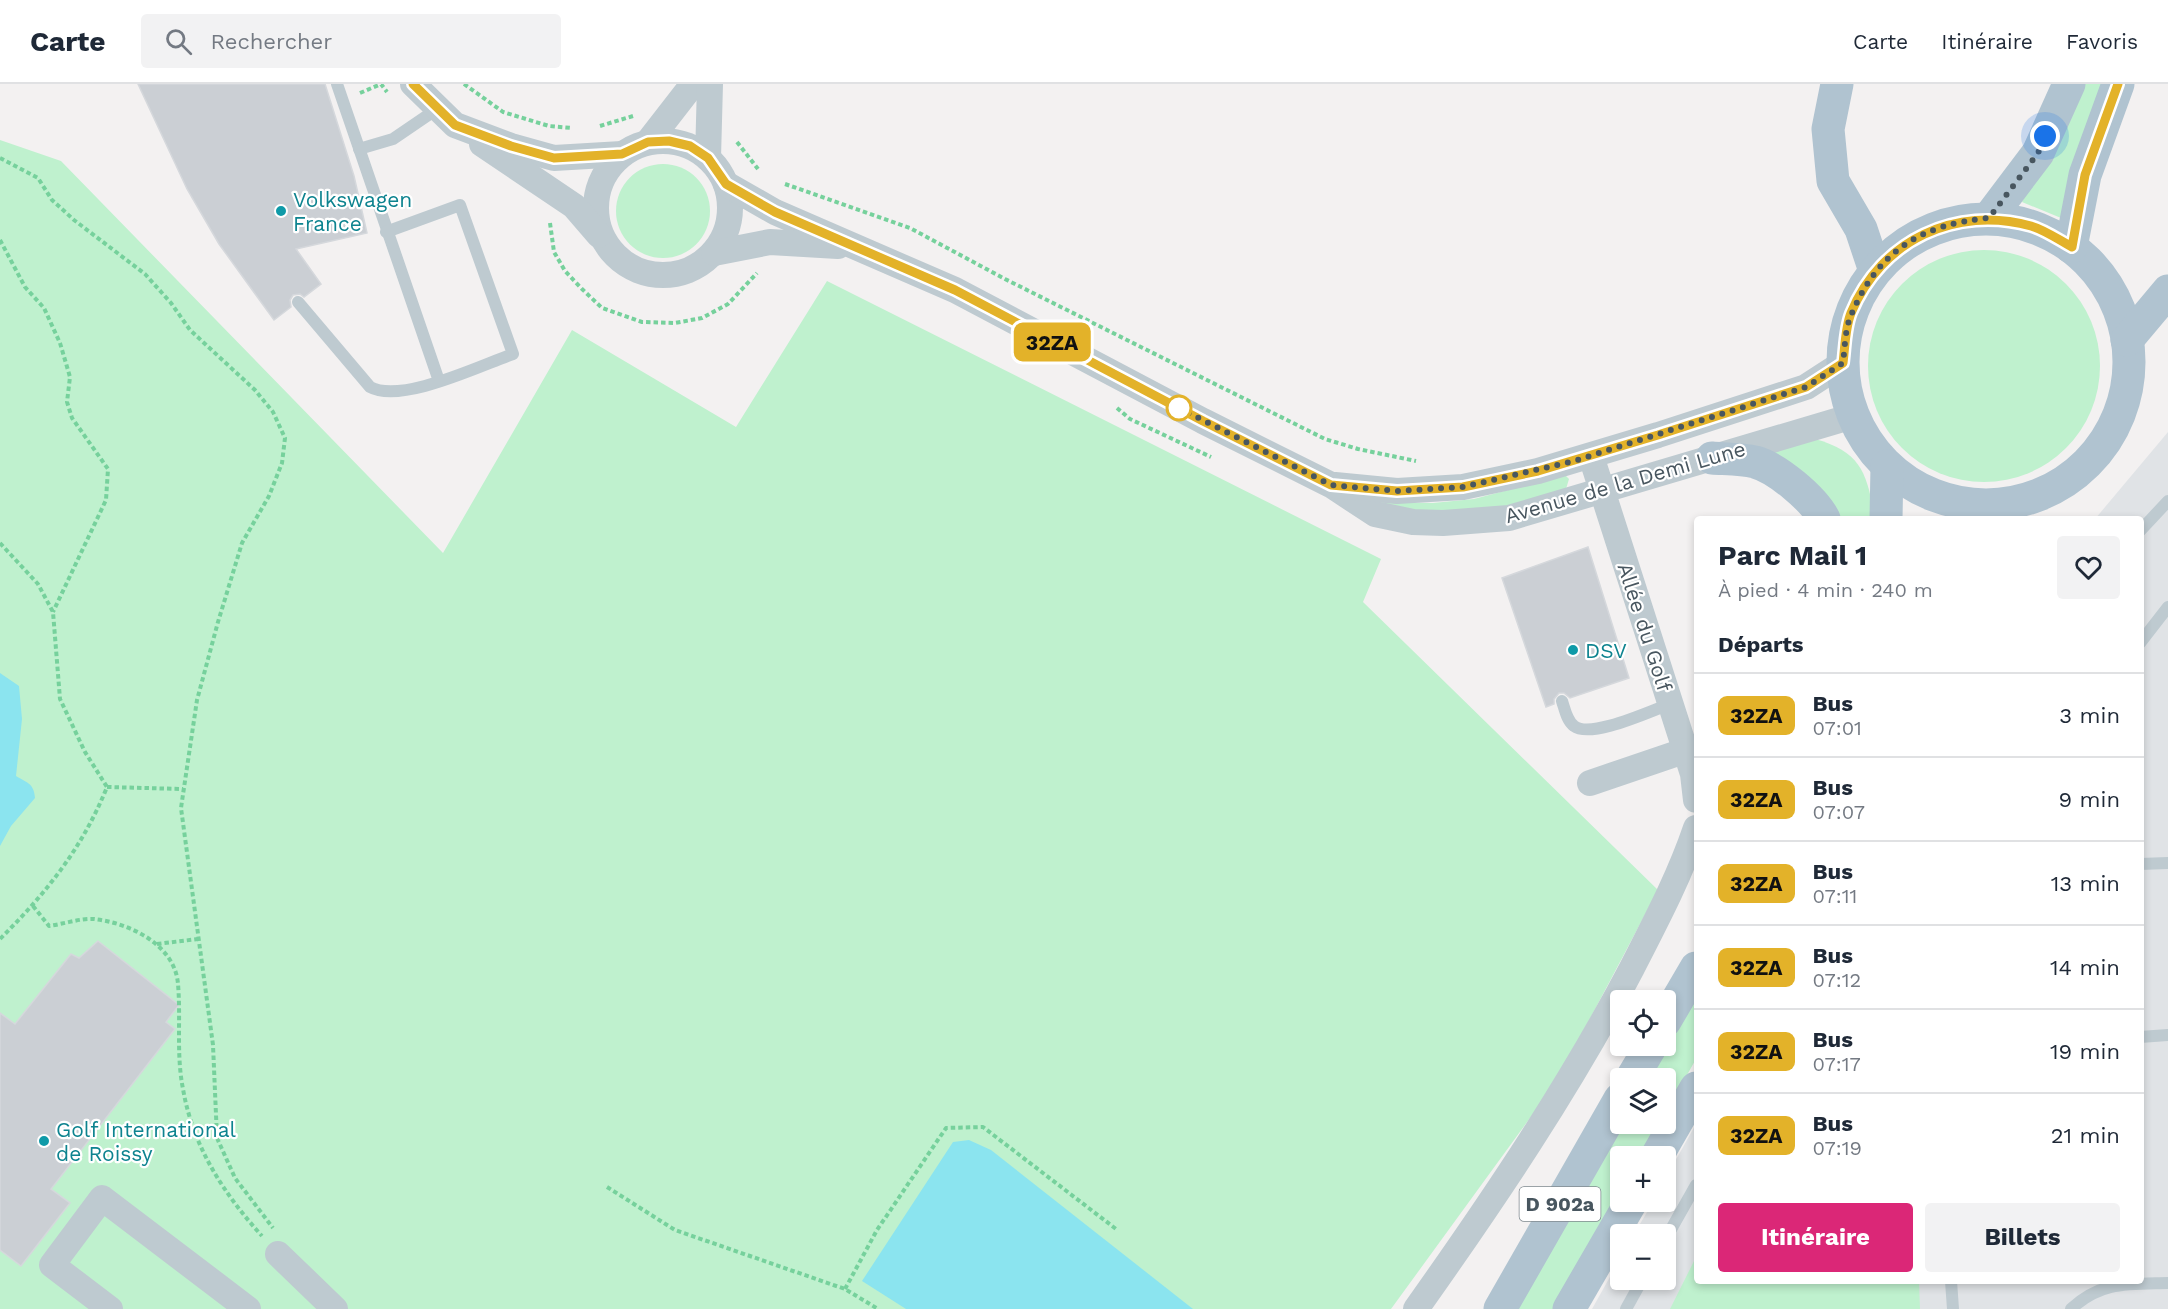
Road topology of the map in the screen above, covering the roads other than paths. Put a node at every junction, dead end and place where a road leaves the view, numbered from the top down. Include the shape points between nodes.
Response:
1 (337, 84) edge
2 (413, 84) edge
3 (693, 84) edge
4 (710, 84) edge
5 (1837, 84) edge
6 (2069, 84) edge
7 (2118, 84) edge
8 (446, 117) junction
9 (648, 142) junction
10 (359, 149) junction
11 (622, 154) junction
12 (708, 158) junction
13 (726, 184) junction
14 (1989, 218) junction
15 (386, 232) junction
16 (601, 237) junction
17 (2072, 247) junction
18 (857, 248) junction
19 (714, 253) junction
20 (1875, 271) junction
21 (2168, 291) edge
22 (298, 302) dead end
23 (2127, 340) junction
24 (1843, 363) junction
25 (439, 381) junction
26 (1853, 416) junction
27 (1591, 456) junction
28 (1712, 458) junction
29 (1887, 466) junction
30 (1331, 485) junction
31 (1601, 491) junction
32 (2168, 501) edge
33 (2020, 509) edge
34 (1822, 516) edge
35 (1886, 516) edge
36 (2144, 527) edge
37 (2168, 607) edge
38 (2144, 638) edge
39 (1562, 701) dead end
40 (1670, 704) junction
41 (1684, 751) junction
42 (1590, 783) dead end
43 (1694, 783) edge
44 (1694, 834) edge
45 (2168, 862) edge
46 (2144, 864) edge
47 (1694, 971) edge
48 (1676, 1002) edge
49 (2168, 1035) edge
50 (2144, 1037) edge
51 (1694, 1091) edge
52 (1610, 1116) edge
53 (1663, 1146) edge
54 (1694, 1189) edge
55 (1625, 1212) edge
56 (1674, 1224) edge
57 (278, 1244) road end
58 (2144, 1282) edge
59 (2168, 1283) edge
60 (1952, 1284) edge
61 (2126, 1284) edge
62 (1636, 1290) edge
63 (110, 1309) edge
64 (248, 1309) edge
65 (335, 1309) edge
66 (1416, 1309) edge
67 (1500, 1309) edge
68 (1569, 1309) edge
69 (1626, 1309) edge
70 (1953, 1309) edge
71 (2071, 1309) edge

1 - 10 lane
2 - 8 street
3 - 9 street
4 - 12 street
5 - 20 main road via 1828,129 1833,181 1861,229
6 - 14 main road via 2038,153
7 - 17 main road via 2085,175
8 - 10 lane via 416,124 393,140
8 - 11 street via 511,146 554,158
8 - 16 street via 508,164 574,206
9 - 11 street
9 - 12 street via 690,146
10 - 15 lane
11 - 16 street via 606,171 597,192 595,214
12 - 13 street
13 - 18 street, Avenue de la Demi Lune via 775,212
13 - 19 street via 729,220
14 - 17 main road via 2033,226
14 - 20 main road via 1957,221 1926,231 1899,248
15 - 25 lane
15 - 25 lane via 460,205 483,269 513,354
16 - 19 street via 613,255 632,269 652,276 675,276 696,268
17 - 23 main road via 2098,273 2117,304
18 - 19 street via 770,242
18 - 30 street, Avenue de la Demi Lune via 955,290
20 - 24 main road via 1851,314
21 - 23 main road
22 - 25 lane via 370,387 395,393
23 - 33 main road via 2128,381 2117,420 2095,455 2065,482
24 - 26 main road via 1845,390
24 - 27 street, Avenue de la Demi Lune via 1806,387
26 - 28 street, Avenue de la Demi Lune
26 - 29 main road via 1867,443
27 - 30 street, Avenue de la Demi Lune via 1463,487 1397,491
27 - 31 street, Allée du Golf
28 - 31 street, Avenue de la Demi Lune
28 - 34 main road via 1756,462 1794,485
29 - 33 main road via 1917,488 1953,502
29 - 35 main road
30 - 31 street, Avenue de la Demi Lune via 1375,514 1443,523 1509,518
31 - 40 street, Allée du Golf
32 - 36 lane
37 - 38 lane
39 - 40 lane via 1568,720 1575,727 1591,731
40 - 41 street, Allée du Golf
41 - 42 street
41 - 43 street, Allée du Golf
44 - 66 street via 1681,874 1595,1039 1509,1178
45 - 46 lane
47 - 48 main road
49 - 50 lane
51 - 53 main road
52 - 67 main road, D 902a
54 - 56 lane
55 - 68 main road, D 902a
57 - 65 street
58 - 59 lane
60 - 70 lane
61 - 71 lane via 2087,1294
62 - 69 lane
63 - 64 street via 52,1265 102,1198

